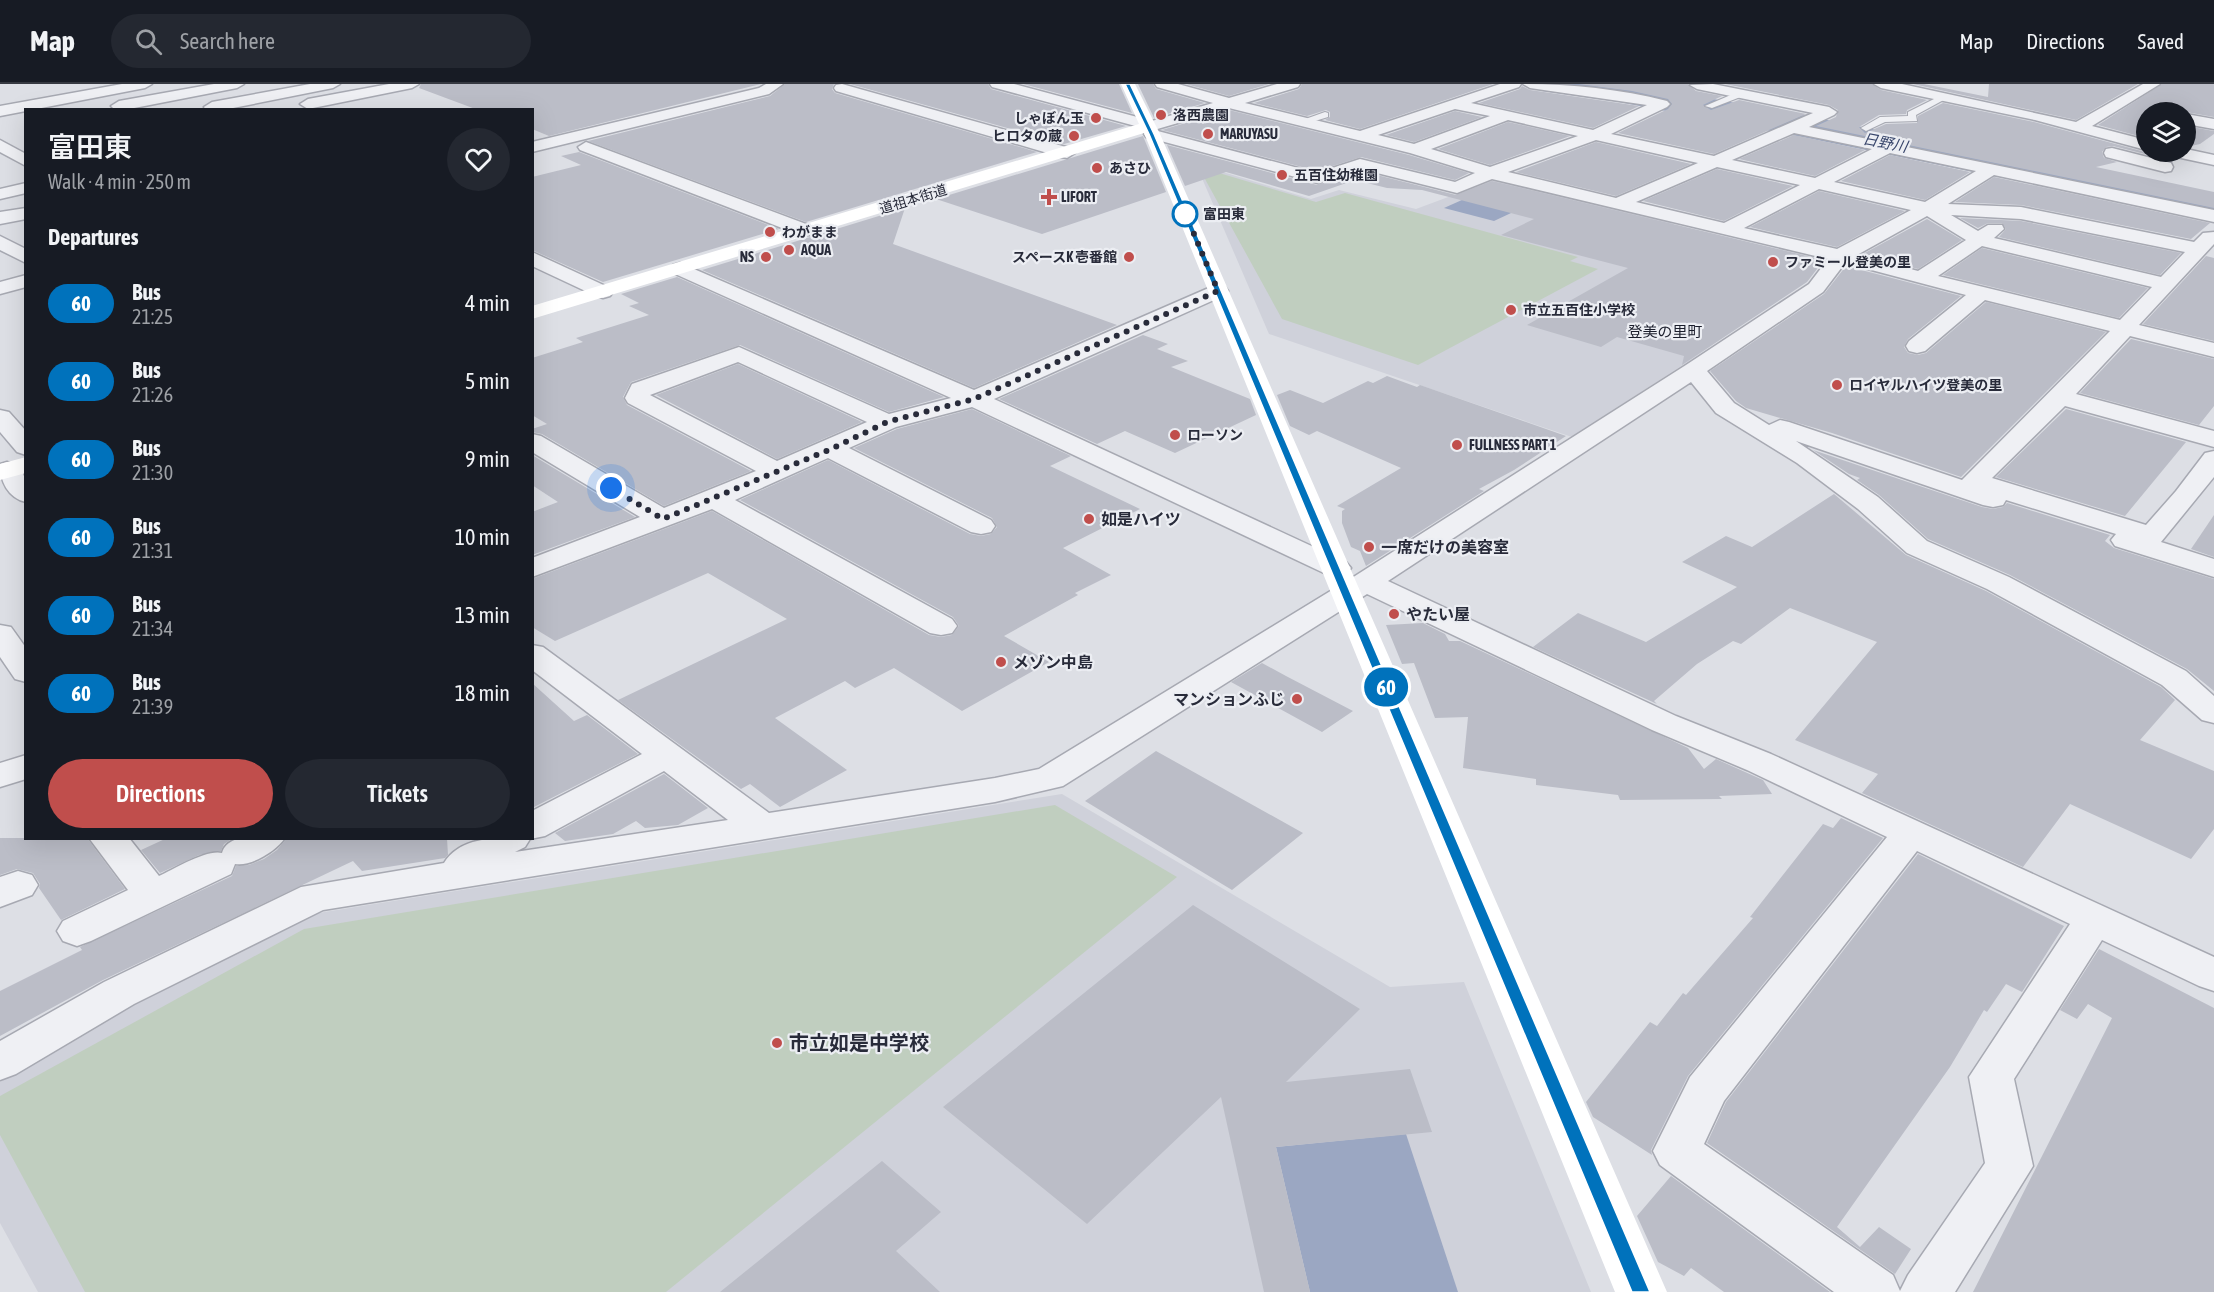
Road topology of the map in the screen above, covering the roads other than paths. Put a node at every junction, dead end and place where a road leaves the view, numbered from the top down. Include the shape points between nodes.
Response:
1 (145, 84) edge
2 (236, 84) edge
3 (333, 84) edge
4 (412, 84) edge
5 (776, 84) edge
6 (998, 84) edge
7 (1128, 84) edge
8 (1162, 84) edge
9 (1224, 84) edge
10 (1293, 84) edge
11 (1514, 84) edge
12 (1530, 84) edge
13 (1600, 84) edge
14 (1881, 84) edge
15 (2153, 84) edge
16 (1699, 85) edge
17 (841, 88) dead end
18 (1579, 90) junction
19 (1193, 93) junction
20 (1740, 94) junction
21 (1658, 95) junction
22 (263, 97) junction
23 (1945, 98) junction
24 (1231, 102) junction
25 (1454, 104) junction
26 (1709, 106) dead end
27 (2113, 107) junction
28 (110, 108) edge
29 (209, 108) edge
30 (292, 108) edge
31 (0, 111) edge
32 (2136, 111) dead end
33 (1325, 115) dead end
34 (1508, 115) junction
35 (2196, 121) edge
36 (1302, 122) junction
37 (2214, 124) edge
38 (1797, 126) junction
39 (2078, 127) junction
40 (1866, 128) dead end
41 (1148, 129) junction
42 (1595, 135) junction
43 (1359, 136) junction
44 (1382, 141) junction
45 (2136, 142) edge
46 (24, 143) edge
47 (2, 146) edge
48 (534, 147) edge
49 (586, 147) dead end
50 (1888, 148) junction
51 (1414, 149) junction
52 (2108, 152) dead end
53 (1067, 153) junction
54 (1343, 155) dead end
55 (2196, 156) edge
56 (2214, 160) edge
57 (1714, 161) junction
58 (2136, 161) edge
59 (2140, 162) edge
60 (2169, 162) edge
61 (20, 164) edge
62 (1990, 170) junction
63 (1493, 172) junction
64 (1814, 183) junction
65 (2064, 184) junction
66 (24, 188) edge
67 (0, 194) edge
68 (1618, 203) junction
69 (1928, 208) junction
70 (24, 213) edge
71 (2020, 213) junction
72 (2214, 216) edge
73 (0, 218) edge
74 (1727, 229) junction
75 (807, 231) junction
76 (1979, 240) junction
77 (2200, 254) edge
78 (1840, 256) junction
79 (534, 259) edge
80 (680, 269) junction
81 (1921, 278) junction
82 (24, 282) edge
83 (2165, 284) junction
84 (0, 288) edge
85 (1218, 291) junction
86 (603, 292) junction
87 (1981, 293) junction
88 (534, 312) edge
89 (2126, 328) junction
90 (1917, 346) dead end
91 (2214, 350) edge
92 (1694, 370) junction
93 (2060, 397) junction
94 (974, 399) junction
95 (1725, 408) junction
96 (9, 417) edge
97 (887, 422) junction
98 (2214, 439) edge
99 (534, 442) edge
100 (24, 443) edge
101 (831, 449) junction
102 (559, 457) junction
103 (2214, 459) edge
104 (534, 466) edge
105 (11, 469) edge
106 (778, 472) junction
107 (24, 491) edge
108 (2186, 497) junction
109 (714, 499) junction
110 (2214, 505) edge
111 (663, 519) junction
112 (981, 526) dead end
113 (534, 567) edge
114 (2214, 568) edge
115 (1350, 581) junction
116 (941, 626) dead end
117 (0, 634) edge
118 (534, 655) edge
119 (24, 669) edge
120 (2214, 713) edge
121 (667, 755) junction
122 (24, 767) edge
123 (0, 776) edge
124 (534, 826) edge
125 (761, 826) junction
126 (1911, 834) junction
127 (110, 840) edge
128 (508, 840) edge
129 (241, 852) edge
130 (439, 877) junction
131 (153, 896) junction
132 (2095, 919) junction
133 (77, 931) dead end
134 (2214, 975) edge
135 (0, 1062) edge
136 (1641, 1292) edge
137 (1875, 1292) edge
138 (1926, 1292) edge

1 - 31 street
2 - 22 street
2 - 28 street
3 - 22 street
4 - 30 street
5 - 48 street via 764,91
6 - 41 street
7 - 41 main road
8 - 19 street
9 - 19 street
10 - 24 street, 道祖本街道
11 - 25 street
12 - 18 street
13 - 18 street
14 - 23 street
15 - 27 street
16 - 20 street
16 - 21 street
17 - 53 street
18 - 21 street
18 - 34 street
19 - 24 street
20 - 26 lane
20 - 38 street via 1829,112
21 - 42 street via 1662,104
22 - 29 street
22 - 30 street
23 - 39 street
23 - 40 lane via 1911,114 1914,119 1883,119
24 - 36 street
24 - 41 street, 道祖本街道
25 - 34 street
25 - 43 street
27 - 32 street
27 - 39 street
33 - 36 lane
34 - 42 street
34 - 51 street
35 - 37 street
36 - 43 street
38 - 50 street
38 - 57 street
39 - 45 street
41 - 53 main road, 道祖本街道
41 - 63 street via 1318,178 1359,164 1457,188
41 - 85 main road
42 - 57 street
42 - 63 street
43 - 44 street
44 - 51 street
44 - 54 street
46 - 47 street
47 - 61 street
49 - 75 street
50 - 62 street
50 - 64 street
51 - 63 street
52 - 58 street
53 - 75 main road, 道祖本街道
55 - 56 street
57 - 64 street
57 - 68 street
59 - 60 street via 2162,169
62 - 65 street
62 - 69 street
63 - 68 street
64 - 69 street
64 - 74 street
65 - 71 street
65 - 72 street
66 - 67 street
68 - 74 street
69 - 71 street
69 - 76 street
69 - 78 street
70 - 73 street
71 - 76 street
71 - 77 street
74 - 78 street
75 - 80 main road, 道祖本街道
76 - 81 street
76 - 83 street
77 - 83 street
78 - 81 street
78 - 92 street via 1816,288
79 - 86 street
80 - 86 main road, 道祖本街道
80 - 94 street
81 - 87 street
82 - 84 street
83 - 89 street
85 - 94 street
85 - 115 main road
86 - 88 main road, 道祖本街道
87 - 89 street
87 - 90 street
89 - 91 street
89 - 93 street
92 - 95 street
92 - 115 street
93 - 98 street
93 - 108 street via 1974,481 2152,536
94 - 97 street
94 - 115 street
95 - 114 street
95 - 120 street via 1806,458 1868,503 1917,547 1998,583 2174,678
96 - 100 street
97 - 101 street
97 - 106 street via 740,354 640,389 637,398
99 - 102 street
101 - 106 street
101 - 112 street
102 - 104 street
102 - 111 street
103 - 108 street
105 - 107 street
106 - 109 street
108 - 110 street
109 - 111 street
109 - 116 street
111 - 113 street
115 - 125 street via 1050,778
115 - 126 street via 1759,762
115 - 136 main road
117 - 119 street
118 - 121 street
121 - 124 street
121 - 125 street
122 - 123 street
125 - 130 street
126 - 132 street
126 - 137 street via 1706,1090 1677,1151
127 - 131 street
128 - 130 street
129 - 131 street
130 - 135 street via 315,897 291,907 119,993
131 - 133 street
132 - 134 street
132 - 138 street via 1991,1077 2009,1166

